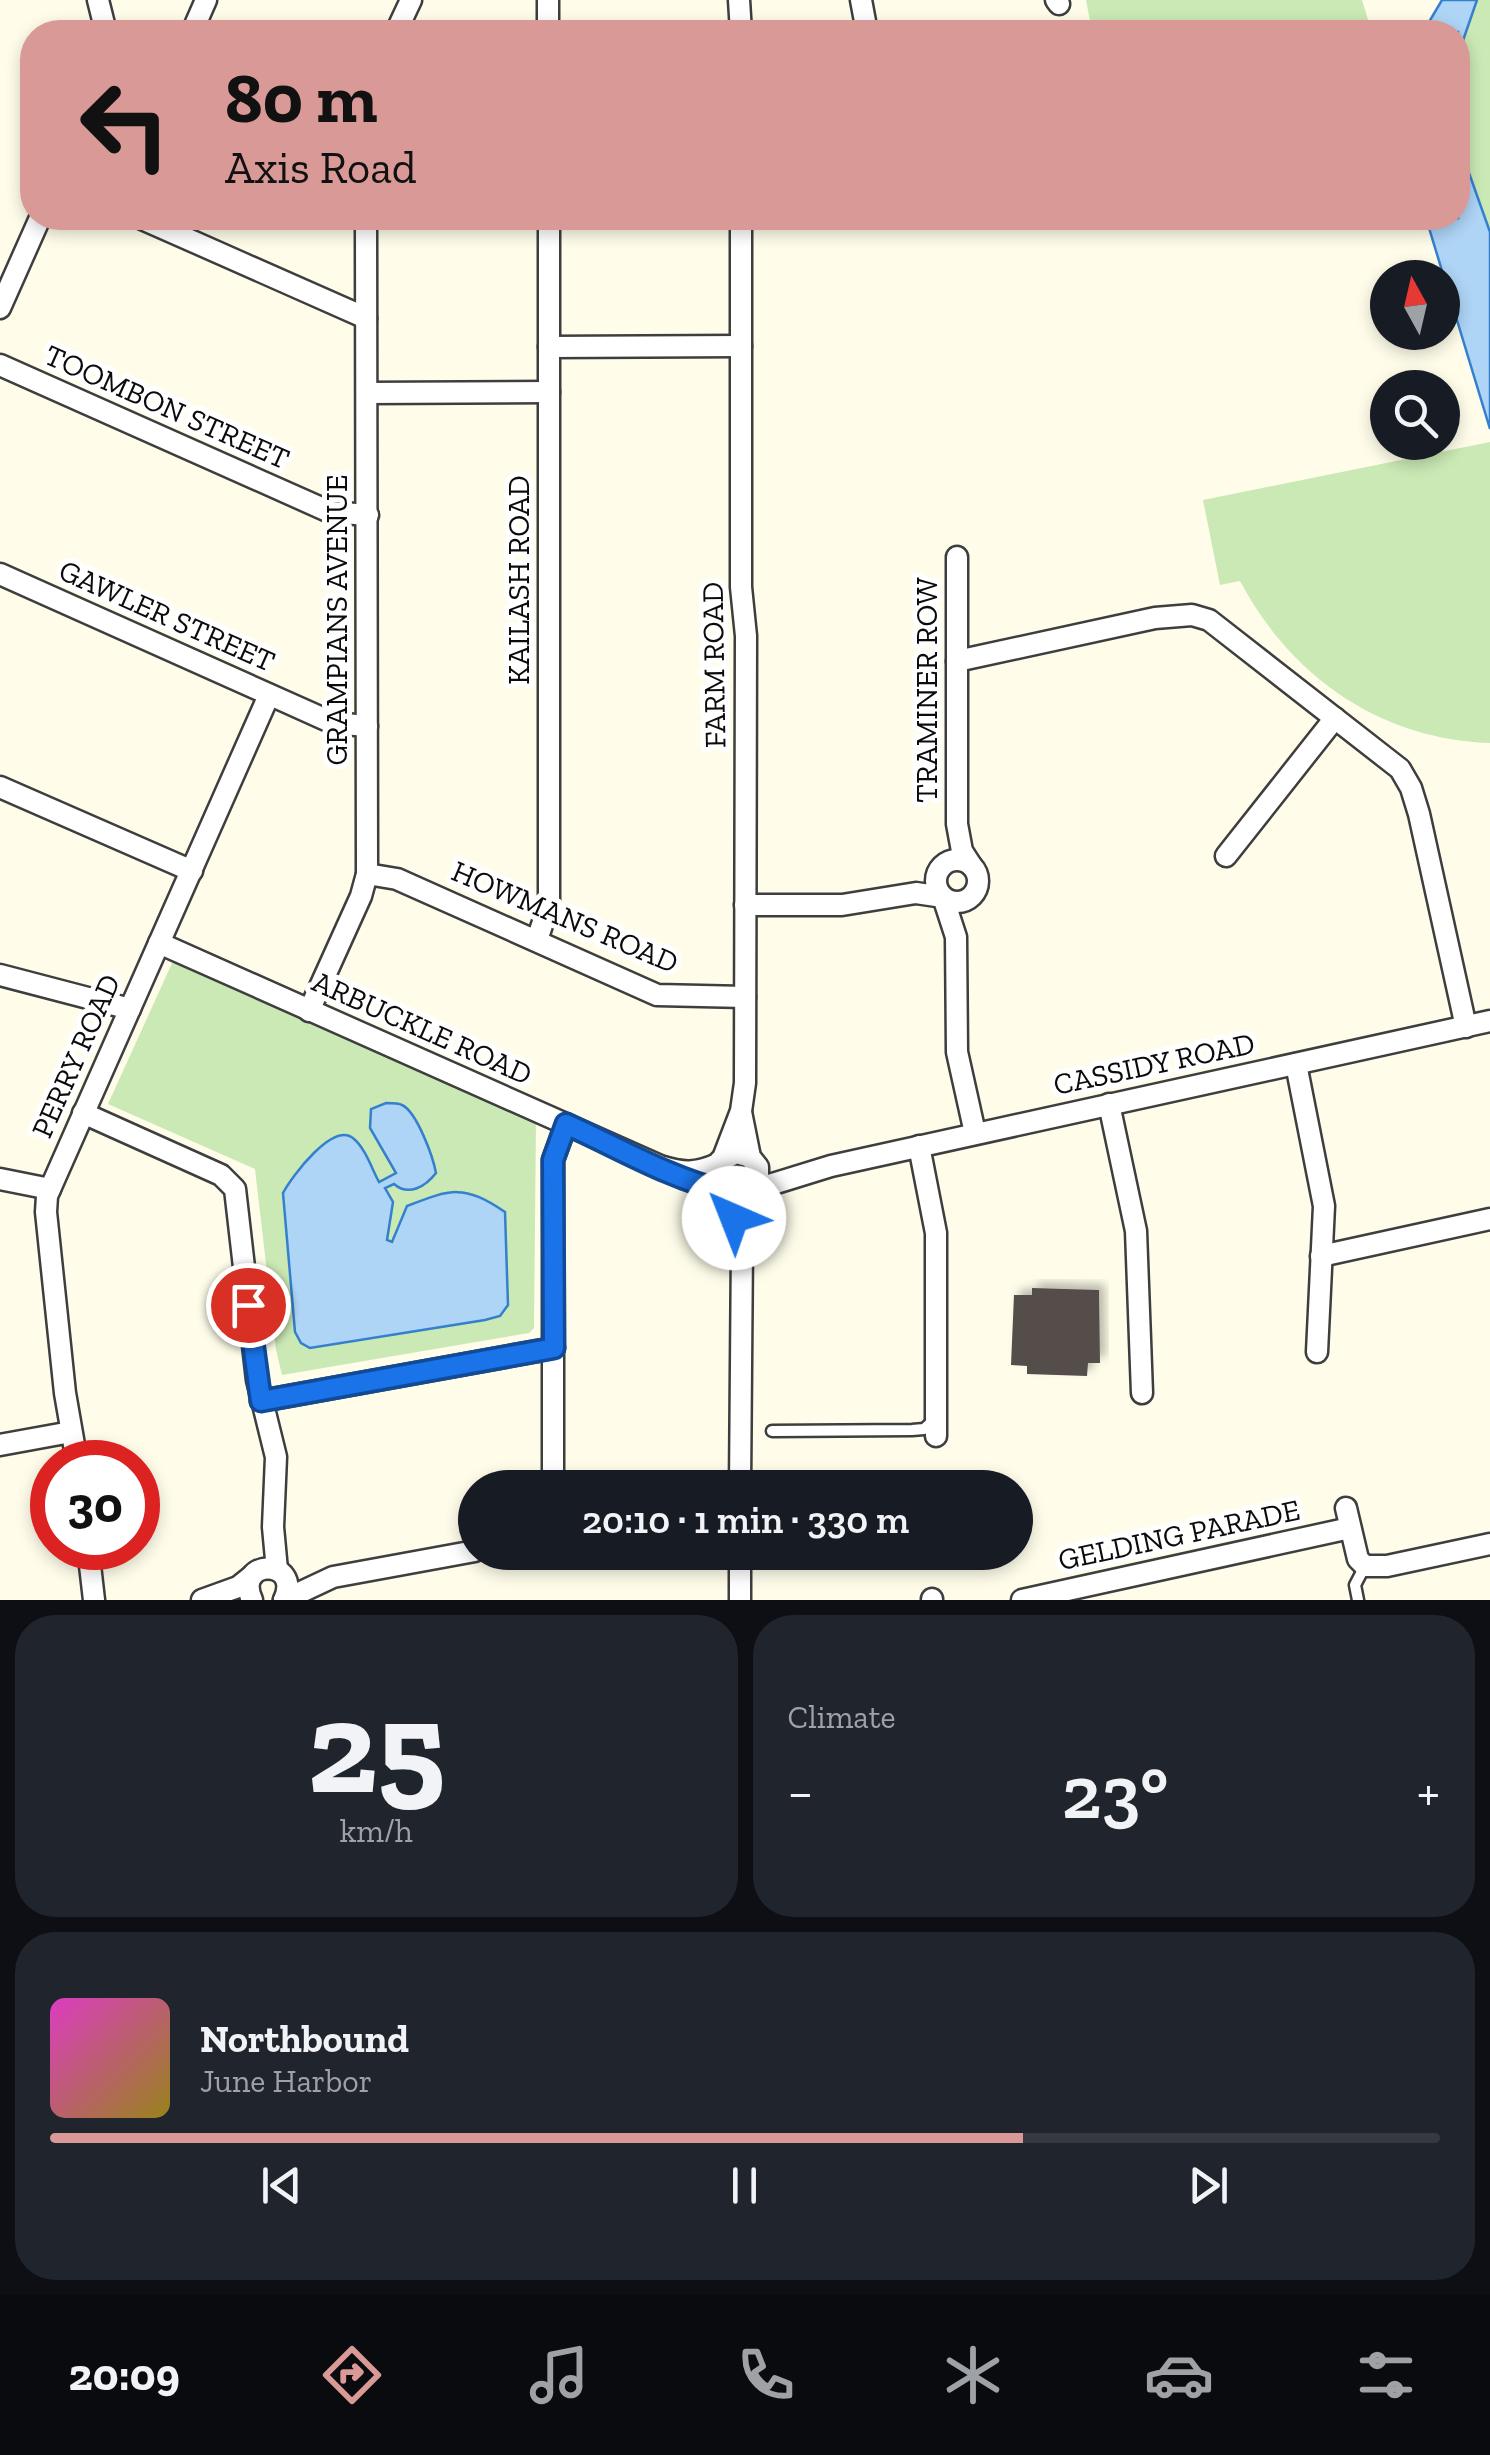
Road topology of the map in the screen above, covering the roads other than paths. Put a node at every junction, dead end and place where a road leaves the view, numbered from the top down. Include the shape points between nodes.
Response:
1 (35, 230) edge
2 (167, 230) edge
3 (366, 230) edge
4 (549, 230) edge
5 (741, 230) edge
6 (0, 308) edge
7 (366, 318) junction
8 (741, 346) junction
9 (549, 347) junction
10 (0, 366) edge
11 (549, 392) junction
12 (366, 393) junction
13 (368, 515) junction
14 (957, 557) dead end
15 (0, 574) edge
16 (957, 661) junction
17 (269, 695) junction
18 (1335, 718) junction
19 (367, 726) junction
20 (0, 787) edge
21 (956, 824) junction
22 (1226, 856) dead end
23 (971, 865) junction
24 (940, 868) junction
25 (192, 870) junction
26 (367, 874) junction
27 (896, 894) junction
28 (972, 896) junction
29 (943, 897) junction
30 (745, 904) junction
31 (956, 937) junction
32 (537, 940) junction
33 (159, 944) junction
34 (0, 975) edge
35 (744, 997) junction
36 (130, 1009) junction
37 (309, 1011) junction
38 (1490, 1021) edge
39 (1466, 1026) junction
40 (1296, 1064) junction
41 (1108, 1104) junction
42 (740, 1110) junction
43 (84, 1113) junction
44 (566, 1124) junction
45 (975, 1133) junction
46 (919, 1146) junction
47 (752, 1159) junction
48 (721, 1162) junction
49 (660, 1166) junction
50 (831, 1166) junction
51 (0, 1179) edge
52 (50, 1189) junction
53 (725, 1192) junction
54 (750, 1192) junction
55 (1490, 1218) edge
56 (742, 1244) junction
57 (1321, 1256) junction
58 (554, 1348) junction
59 (1317, 1352) dead end
60 (1142, 1393) dead end
61 (261, 1401) junction
62 (936, 1414) junction
63 (772, 1431) dead end
64 (71, 1432) junction
65 (936, 1436) dead end
66 (73, 1440) edge
67 (0, 1445) edge
68 (553, 1470) edge
69 (740, 1470) edge
70 (1490, 1544) edge
71 (458, 1555) edge
72 (1365, 1566) junction
73 (91, 1570) edge
74 (740, 1570) edge
75 (267, 1572) junction
76 (333, 1576) junction
77 (94, 1600) edge
78 (203, 1600) edge
79 (252, 1600) edge
80 (284, 1600) edge
81 (740, 1600) edge
82 (1022, 1600) edge
83 (1358, 1600) edge

1 - 6 street
2 - 7 street
3 - 7 street, GRAMPIANS AVENUE
4 - 9 street, KAILASH ROAD
5 - 8 street, FARM ROAD
7 - 12 street, GRAMPIANS AVENUE
8 - 9 street
8 - 30 street, FARM ROAD
9 - 11 street, KAILASH ROAD
10 - 13 street, TOOMBON STREET via 330,512
11 - 12 street
11 - 32 street, KAILASH ROAD via 549,904
12 - 13 street, GRAMPIANS AVENUE
13 - 19 street, GRAMPIANS AVENUE
14 - 16 street, TRAMINER ROW
15 - 17 street, GAWLER STREET
16 - 18 street via 1192,615 1209,620
16 - 21 street, TRAMINER ROW
17 - 19 street, GAWLER STREET via 333,722
17 - 25 street, PERRY ROAD
18 - 22 street
18 - 39 street via 1400,769 1411,788
19 - 26 street, GRAMPIANS AVENUE
20 - 25 street
21 - 23 street, TRAMINER ROW
21 - 24 street, TRAMINER ROW
23 - 24 street via 956,860
23 - 28 street via 978,879
24 - 27 street
24 - 29 street via 935,880
25 - 33 street, PERRY ROAD
26 - 32 street, HOWMANS ROAD via 397,879
26 - 37 street, GRAMPIANS AVENUE
27 - 29 street
27 - 30 street via 842,905
28 - 29 street via 957,902
28 - 31 street
29 - 31 street
30 - 35 street, FARM ROAD
31 - 45 street via 957,1052
32 - 35 street, HOWMANS ROAD via 658,994
33 - 36 street, PERRY ROAD
33 - 37 street, ARBUCKLE ROAD
34 - 36 street
35 - 42 street, FARM ROAD
36 - 43 street, PERRY ROAD
37 - 44 street, ARBUCKLE ROAD
38 - 39 street, CASSIDY ROAD
39 - 40 street, CASSIDY ROAD
40 - 41 street, CASSIDY ROAD
40 - 57 street via 1324,1206
41 - 45 street, CASSIDY ROAD
41 - 60 street via 1133,1206
42 - 47 street, FARM ROAD
42 - 48 street, FARM ROAD
43 - 52 street, PERRY ROAD
43 - 61 street via 232,1184
44 - 49 street, ARBUCKLE ROAD
44 - 58 street via 553,1160
45 - 46 street, CASSIDY ROAD
46 - 50 street, CASSIDY ROAD
46 - 62 street via 936,1234
47 - 48 street via 736,1153
47 - 50 street, CASSIDY ROAD via 776,1168
47 - 54 street via 759,1174
48 - 49 street, ARBUCKLE ROAD via 686,1174
48 - 53 street via 716,1179
49 - 53 street, ARBUCKLE ROAD via 675,1178
50 - 54 street, CASSIDY ROAD
51 - 52 street
52 - 64 street, PERRY ROAD via 46,1212
53 - 54 street
53 - 56 street
54 - 56 street
55 - 57 street
56 - 69 street
57 - 59 street
58 - 61 street
58 - 68 street
61 - 75 street via 276,1457
62 - 63 lane via 924,1429
62 - 65 street
64 - 66 street, PERRY ROAD
64 - 67 street
70 - 72 street
71 - 76 street
72 - 82 street, GELDING PARADE via 1348,1518
72 - 83 lane via 1355,1585
73 - 77 street
74 - 81 street
75 - 76 street
75 - 78 street
75 - 79 street via 248,1588
75 - 80 street via 288,1586
76 - 80 street

